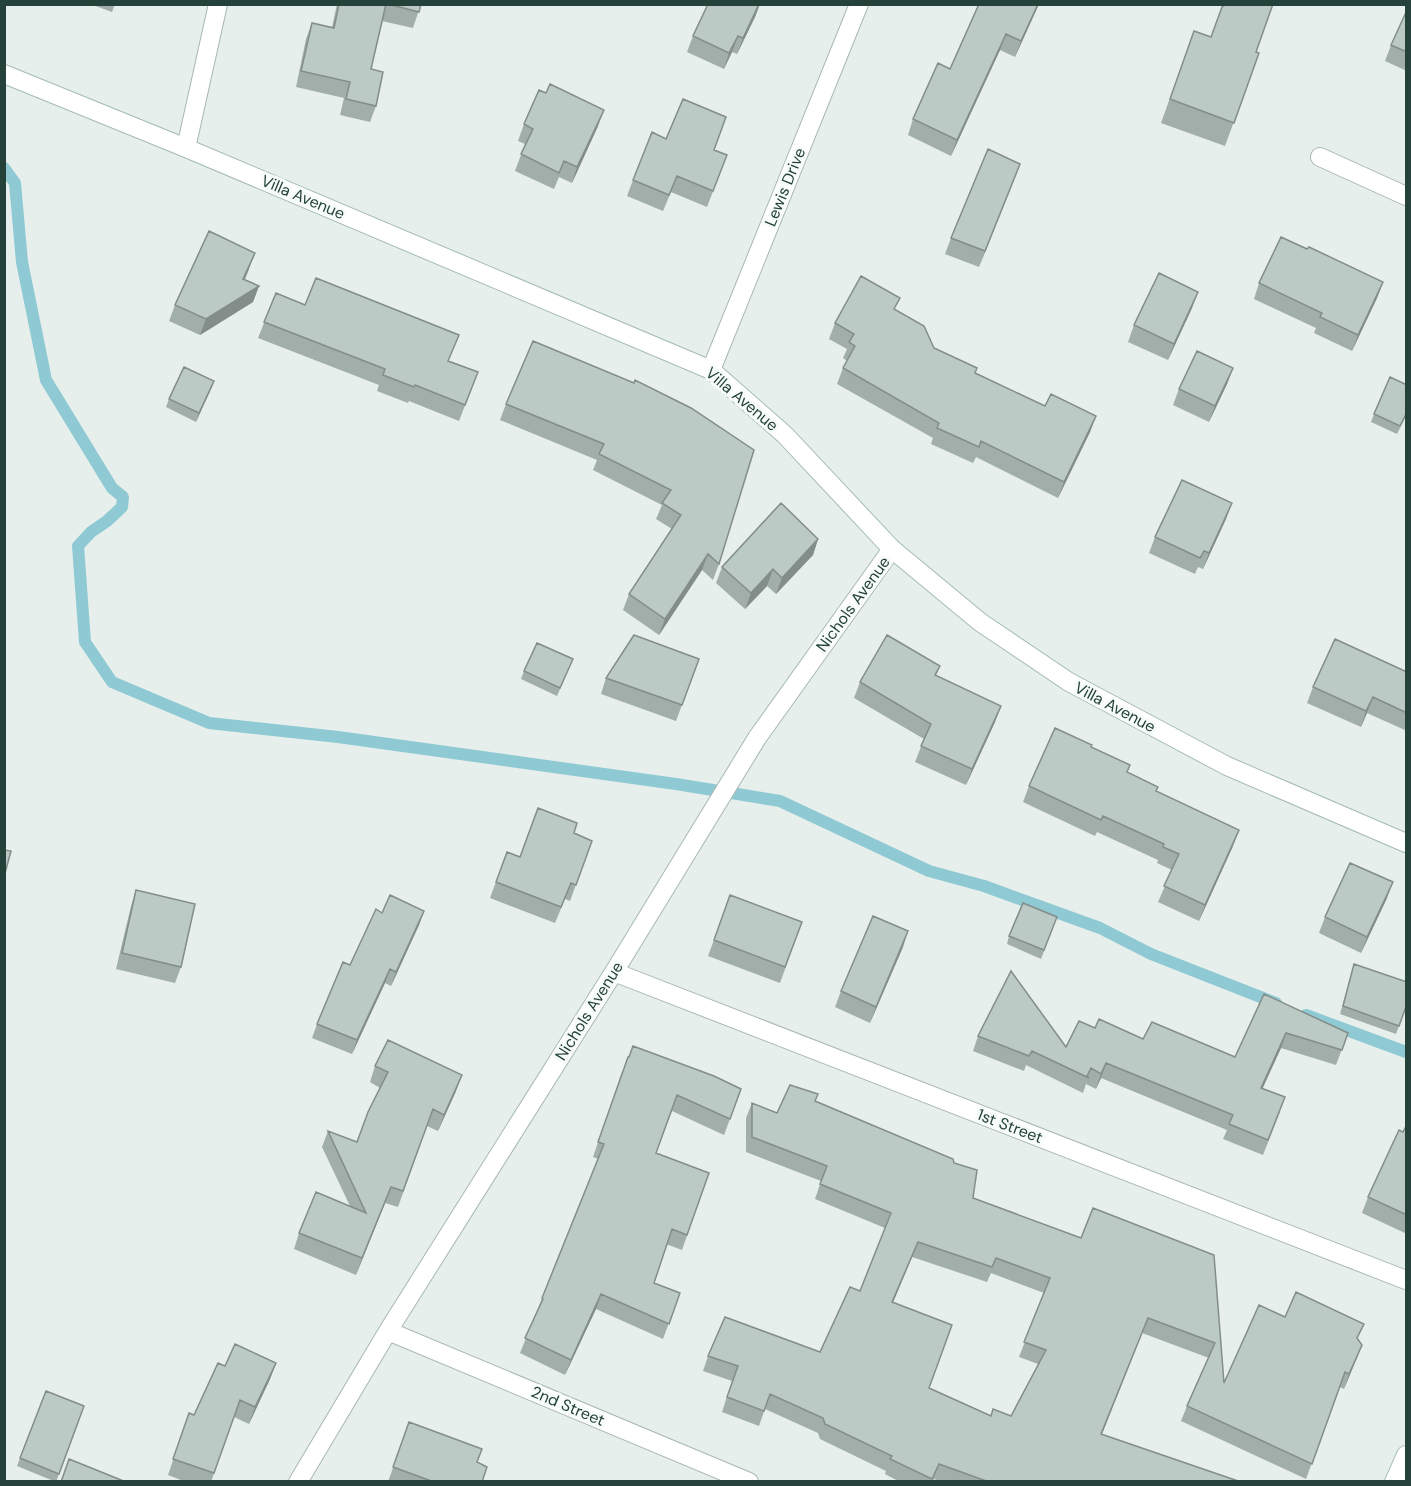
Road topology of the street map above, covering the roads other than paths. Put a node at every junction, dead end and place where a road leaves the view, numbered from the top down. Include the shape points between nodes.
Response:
1 (218, 4) edge
2 (859, 4) edge
3 (4, 74) edge
4 (186, 148) junction
5 (1320, 157) dead end
6 (1407, 196) edge
7 (711, 370) junction
8 (892, 549) junction
9 (1407, 843) edge
10 (614, 972) junction
11 (1407, 1280) edge
12 (388, 1331) junction
13 (1406, 1456) edge
14 (298, 1482) edge
15 (748, 1482) edge
16 (1394, 1482) edge

1 - 4 street
2 - 7 street, Lewis Drive
3 - 4 street, Villa Avenue
4 - 7 street, Villa Avenue
5 - 6 street
7 - 8 street, Villa Avenue via 785,435
8 - 9 street, Villa Avenue via 980,622 1068,682 1227,766
8 - 10 street, Nichols Avenue via 757,738
10 - 11 street, 1st Street
10 - 12 street, Nichols Avenue
12 - 14 street, Nichols Avenue
12 - 15 street, 2nd Street
13 - 16 street

